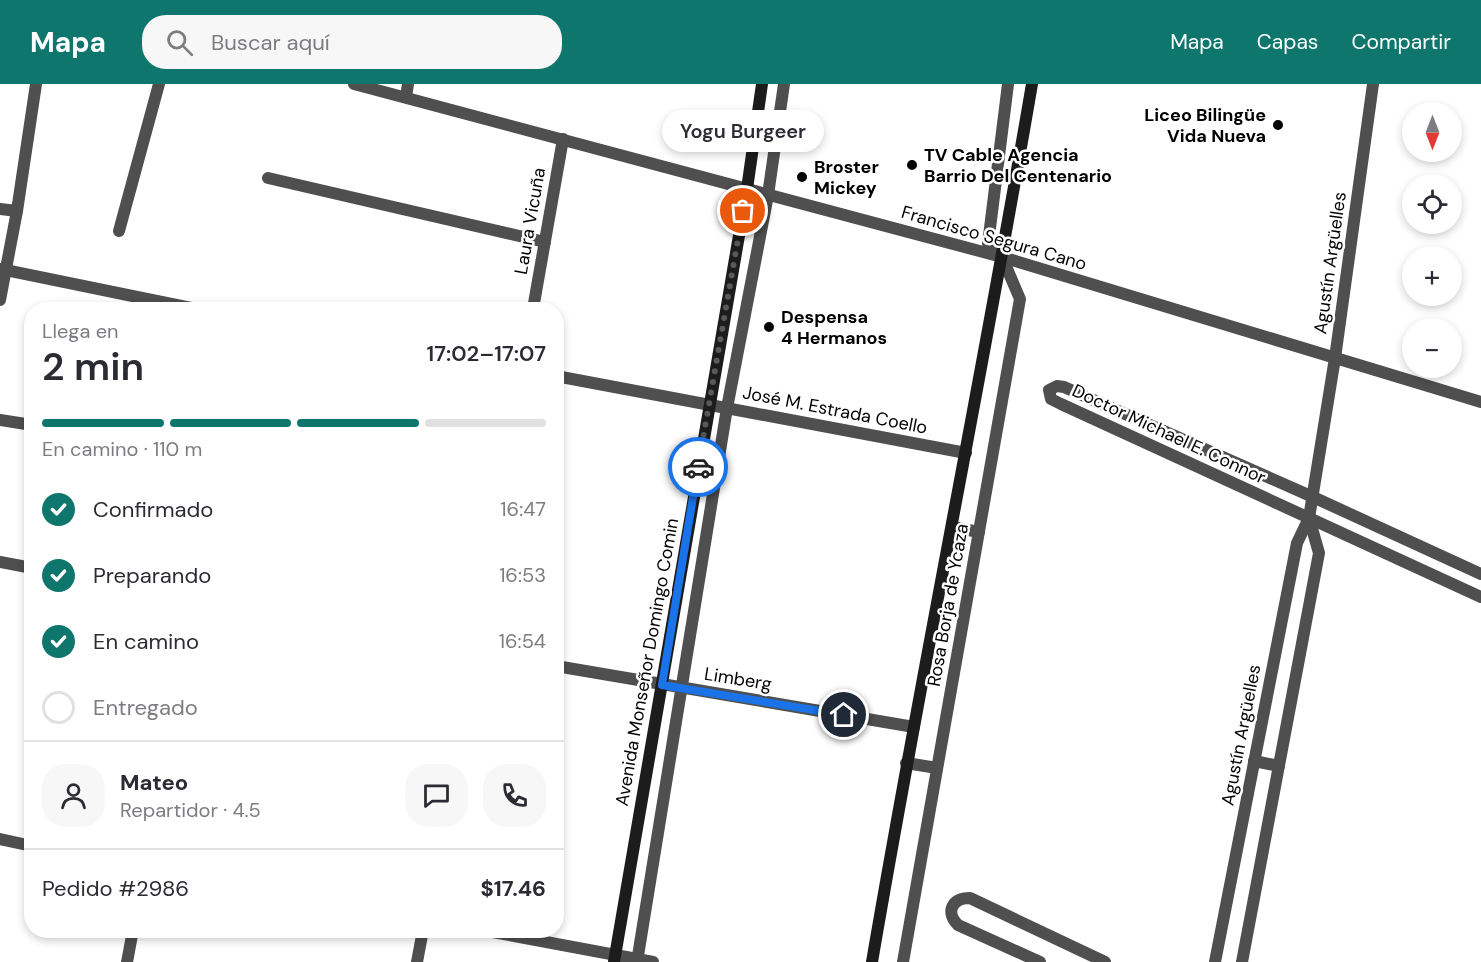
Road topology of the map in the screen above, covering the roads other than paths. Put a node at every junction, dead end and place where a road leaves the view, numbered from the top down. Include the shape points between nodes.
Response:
1 (36, 84) edge
2 (159, 84) edge
3 (354, 84) edge
4 (408, 84) edge
5 (762, 84) edge
6 (784, 84) edge
7 (1008, 84) edge
8 (1032, 84) edge
9 (1373, 84) edge
10 (406, 97) junction
11 (563, 140) junction
12 (268, 178) dead end
13 (747, 189) junction
14 (768, 195) junction
15 (0, 209) edge
16 (17, 211) junction
17 (119, 231) dead end
18 (545, 242) junction
19 (1002, 257) junction
20 (3, 270) edge
21 (0, 300) edge
22 (161, 302) edge
23 (534, 302) edge
24 (1335, 358) junction
25 (564, 377) edge
26 (1481, 402) edge
27 (709, 404) junction
28 (726, 408) junction
29 (0, 420) edge
30 (24, 424) edge
31 (966, 453) junction
32 (1313, 497) junction
33 (1309, 518) junction
34 (952, 527) junction
35 (979, 532) junction
36 (0, 562) edge
37 (24, 566) edge
38 (1481, 574) edge
39 (1481, 597) edge
40 (564, 667) edge
41 (662, 685) junction
42 (681, 688) junction
43 (914, 727) junction
44 (1254, 761) junction
45 (906, 763) junction
46 (1279, 766) junction
47 (937, 768) junction
48 (0, 839) edge
49 (24, 844) edge
50 (132, 938) edge
51 (422, 938) edge
52 (519, 938) edge
53 (615, 959) edge
54 (637, 961) edge
55 (127, 962) edge
56 (417, 962) edge
57 (653, 962) edge
58 (872, 962) edge
59 (903, 962) edge
60 (1040, 962) edge
61 (1105, 962) edge
62 (1215, 962) edge
63 (1242, 962) edge

1 - 16 street
2 - 17 street
3 - 10 street, Francisco Segura Cano
4 - 10 street
5 - 13 main road, Avenida Monseñor Domingo Comin
6 - 14 street, Avenida Monseñor Domingo Comin
7 - 19 street, Rosa Borja de Ycaza via 988,244
8 - 19 main road, Rosa Borja de Ycaza
9 - 24 street, Agustín Argüelles
10 - 11 street, Francisco Segura Cano
11 - 13 street, Francisco Segura Cano
11 - 18 street, Laura Vicuña
12 - 18 street
13 - 14 street, Francisco Segura Cano
13 - 27 main road, Avenida Monseñor Domingo Comin
14 - 19 street, Francisco Segura Cano
14 - 28 street, Avenida Monseñor Domingo Comin
15 - 16 street
16 - 20 street
18 - 23 street, Laura Vicuña
19 - 24 street, Francisco Segura Cano
19 - 31 main road, Rosa Borja de Ycaza
19 - 35 street, Rosa Borja de Ycaza via 1020,298
20 - 21 street
20 - 22 street
24 - 26 street, Francisco Segura Cano
24 - 32 street, Agustín Argüelles
25 - 27 street, José M. Estrada Coello
27 - 28 street, José M. Estrada Coello
27 - 41 main road, Avenida Monseñor Domingo Comin
28 - 31 street, José M. Estrada Coello
28 - 42 street, Avenida Monseñor Domingo Comin
29 - 30 street
31 - 34 main road, Rosa Borja de Ycaza
32 - 33 street, Agustín Argüelles
32 - 33 street, Doctor Michael E. Connor via 1064,387 1049,390 1052,399 1061,404
32 - 38 street, Doctor Michael E. Connor
33 - 39 street, Doctor Michael E. Connor
33 - 44 street, Agustín Argüelles via 1297,543
33 - 46 street, Agustín Argüelles via 1319,553
34 - 35 street
34 - 43 main road, Rosa Borja de Ycaza
35 - 47 street, Rosa Borja de Ycaza
36 - 37 street
40 - 41 street, Limberg
41 - 42 street, Limberg
41 - 53 main road, Avenida Monseñor Domingo Comin
42 - 43 street, Limberg
42 - 54 street, Avenida Monseñor Domingo Comin
43 - 45 main road, Rosa Borja de Ycaza
44 - 46 street
44 - 62 street, Agustín Argüelles
45 - 47 street
45 - 58 main road, Rosa Borja de Ycaza
46 - 63 street, Agustín Argüelles
47 - 59 street, Rosa Borja de Ycaza
48 - 49 street
50 - 55 street
51 - 56 street
52 - 53 street
53 - 54 street
54 - 57 street
60 - 61 street via 958,925 950,910 954,902 970,898

